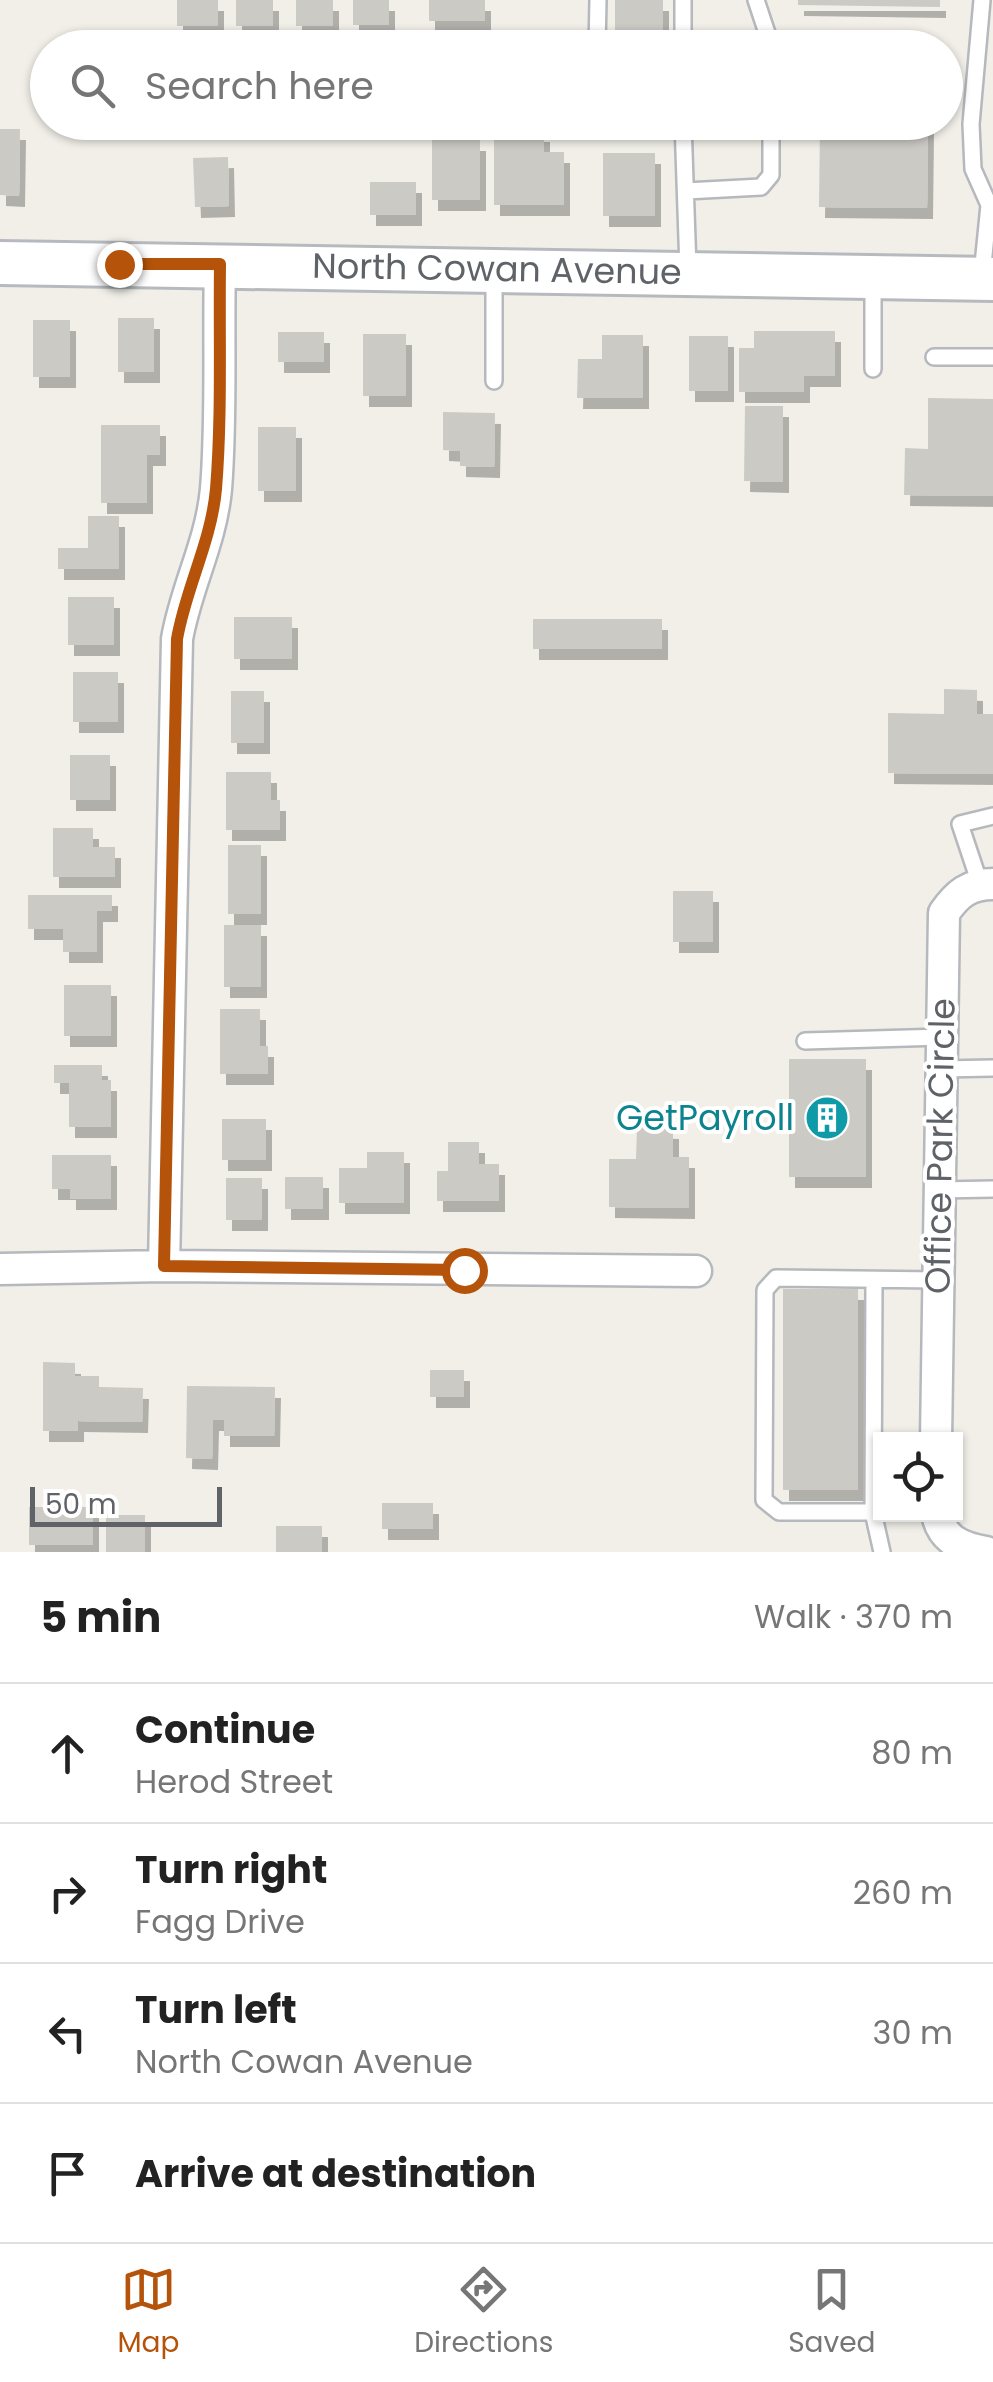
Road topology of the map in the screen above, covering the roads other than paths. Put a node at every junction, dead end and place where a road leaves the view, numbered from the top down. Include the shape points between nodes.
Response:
1 (598, 0) edge
2 (683, 0) edge
3 (756, 0) edge
4 (982, 0) edge
5 (597, 30) edge
6 (683, 30) edge
7 (766, 30) edge
8 (684, 140) edge
9 (771, 140) edge
10 (686, 191) junction
11 (991, 205) edge
12 (0, 263) edge
13 (220, 264) junction
14 (494, 270) junction
15 (688, 273) junction
16 (873, 277) junction
17 (987, 279) edge
18 (934, 357) dead end
19 (993, 357) edge
20 (872, 370) dead end
21 (494, 381) dead end
22 (993, 816) edge
23 (987, 884) edge
24 (942, 1038) junction
25 (805, 1042) dead end
26 (993, 1068) edge
27 (942, 1069) junction
28 (993, 1189) edge
29 (938, 1190) junction
30 (164, 1266) junction
31 (0, 1269) edge
32 (696, 1271) dead end
33 (874, 1280) junction
34 (938, 1280) junction
35 (876, 1432) edge
36 (936, 1432) edge
37 (873, 1512) edge
38 (878, 1522) edge
39 (938, 1522) edge
40 (882, 1552) edge
41 (986, 1552) edge

1 - 5 lane
2 - 6 lane
3 - 7 lane
4 - 11 lane via 971,124 973,169
8 - 10 lane
9 - 10 lane via 770,176 761,186
10 - 15 lane
11 - 17 lane
12 - 13 street, North Cowan Avenue
13 - 14 street, North Cowan Avenue
13 - 30 street via 216,491 177,639
14 - 15 street, North Cowan Avenue
14 - 21 lane
15 - 16 street, North Cowan Avenue
16 - 17 street, North Cowan Avenue
16 - 20 lane
18 - 19 lane
22 - 23 lane via 960,824
23 - 24 street, Office Park Circle via 956,895 944,913
24 - 25 lane
24 - 27 street, Office Park Circle
26 - 27 lane
27 - 29 street, Office Park Circle
28 - 29 lane
29 - 34 street, Office Park Circle
30 - 31 street
30 - 32 street
33 - 34 lane
33 - 35 lane
33 - 37 lane via 776,1278 764,1290 764,1500 779,1512
34 - 36 street, Office Park Circle
38 - 40 lane
39 - 41 street via 960,1548

